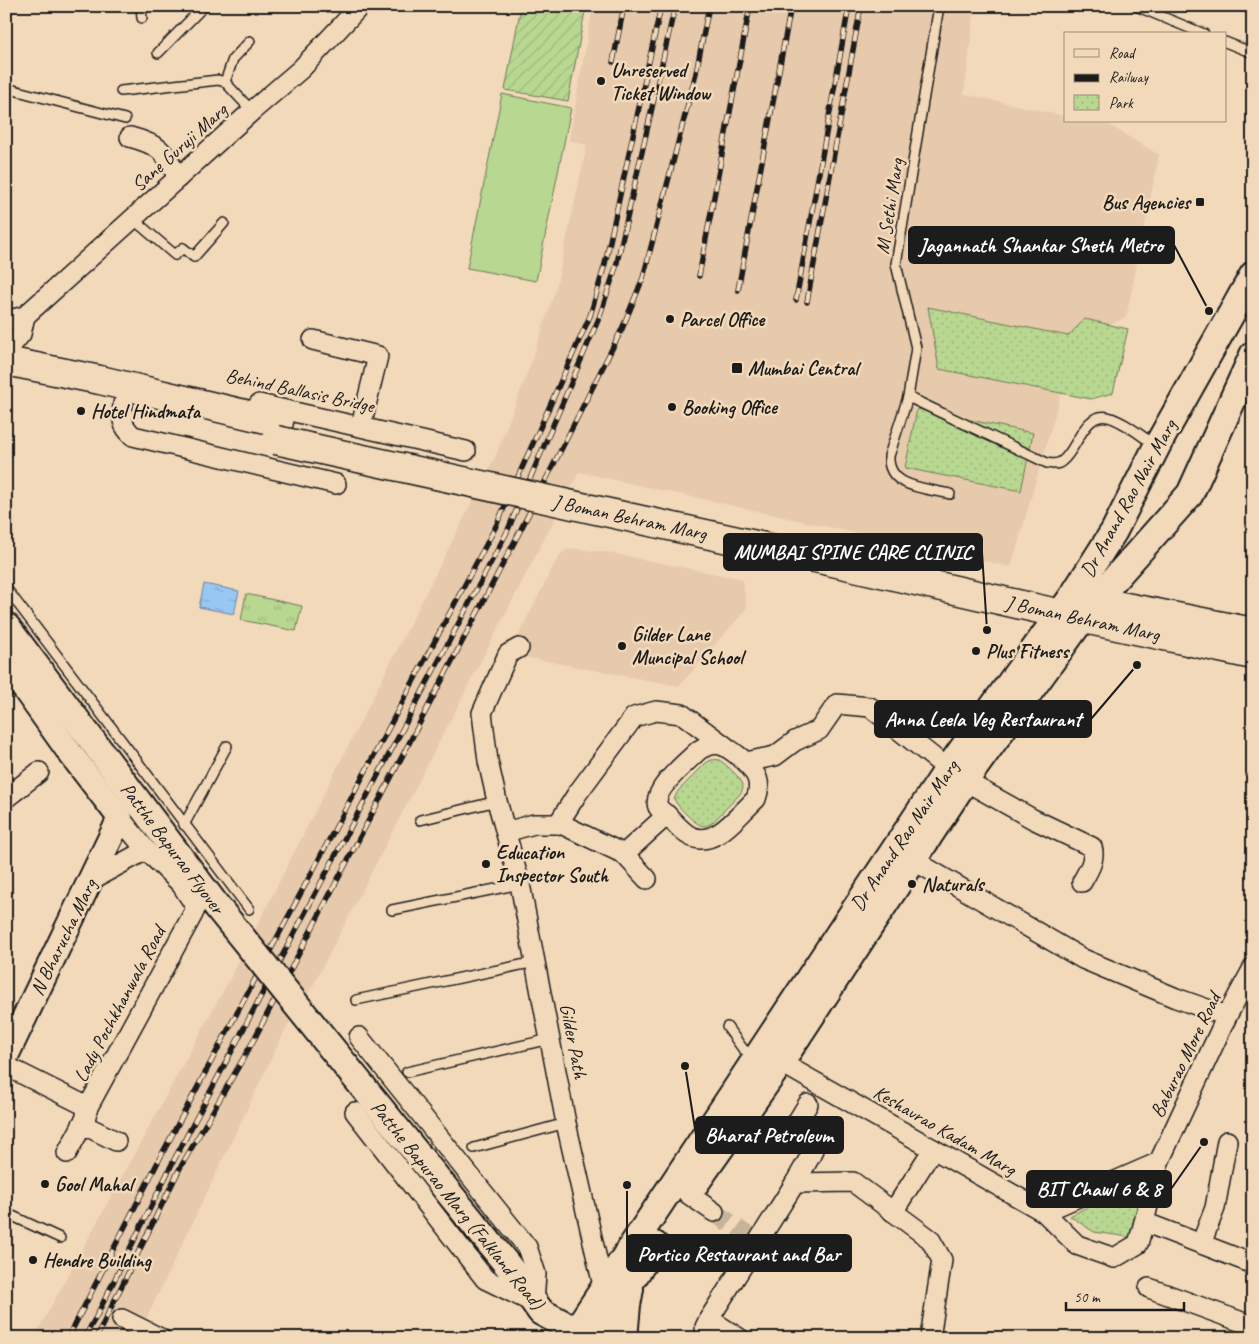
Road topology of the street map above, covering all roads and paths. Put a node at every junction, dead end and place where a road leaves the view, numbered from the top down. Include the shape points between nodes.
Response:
1 (141, 6) edge
2 (204, 6) edge
3 (360, 6) edge
4 (939, 6) edge
5 (1136, 6) edge
6 (142, 18) dead end
7 (1199, 32) edge
8 (250, 41) dead end
9 (1226, 42) edge
10 (158, 53) dead end
11 (1253, 53) edge
12 (225, 82) junction
13 (6, 88) edge
14 (121, 91) dead end
15 (252, 111) junction
16 (125, 119) dead end
17 (130, 137) dead end
18 (178, 178) junction
19 (133, 219) junction
20 (224, 223) dead end
21 (1253, 275) edge
22 (25, 316) junction
23 (6, 322) edge
24 (313, 340) dead end
25 (6, 352) edge
26 (1253, 355) edge
27 (6, 361) edge
28 (6, 380) edge
29 (123, 395) junction
30 (908, 397) junction
31 (361, 426) junction
32 (1157, 446) junction
33 (466, 450) dead end
34 (336, 484) dead end
35 (950, 494) dead end
36 (6, 588) edge
37 (1078, 608) junction
38 (6, 626) edge
39 (1253, 632) edge
40 (519, 648) dead end
41 (1253, 655) edge
42 (6, 663) edge
43 (226, 746) dead end
44 (726, 746) junction
45 (746, 762) junction
46 (39, 772) dead end
47 (956, 775) junction
48 (6, 798) edge
49 (497, 800) junction
50 (667, 815) junction
51 (120, 818) junction
52 (420, 820) dead end
53 (558, 824) junction
54 (184, 825) junction
55 (506, 832) junction
56 (146, 850) junction
57 (624, 854) junction
58 (913, 860) junction
59 (647, 879) dead end
60 (91, 880) junction
61 (1082, 882) dead end
62 (520, 884) junction
63 (249, 909) dead end
64 (392, 910) dead end
65 (535, 962) junction
66 (1253, 968) edge
67 (356, 1000) dead end
68 (1227, 1016) junction
69 (727, 1027) dead end
70 (359, 1037) dead end
71 (550, 1039) junction
72 (6, 1056) edge
73 (766, 1058) junction
74 (6, 1066) edge
75 (346, 1066) joint
76 (407, 1072) dead end
77 (808, 1104) dead end
78 (355, 1112) dead end
79 (85, 1116) junction
80 (566, 1123) junction
81 (116, 1141) dead end
82 (1227, 1141) dead end
83 (474, 1148) dead end
84 (933, 1149) junction
85 (67, 1153) dead end
86 (1159, 1162) junction
87 (795, 1183) junction
88 (688, 1194) junction
89 (714, 1212) tunnel mouth
90 (892, 1212) junction
91 (1044, 1212) junction
92 (6, 1213) edge
93 (1144, 1222) junction
94 (60, 1238) dead end
95 (1201, 1244) junction
96 (1253, 1264) edge
97 (632, 1281) junction
98 (1149, 1288) dead end
99 (604, 1290) junction
100 (538, 1308) junction
101 (122, 1319) dead end
102 (709, 1319) junction
103 (1253, 1326) edge
104 (572, 1337) edge
105 (160, 1338) edge
106 (624, 1338) edge
107 (706, 1338) edge
108 (739, 1338) edge
109 (930, 1338) edge

1 - 6 lane
2 - 10 lane
3 - 15 street, Sane Guruji Marg via 301,69
4 - 30 lane, M Sethi Marg via 896,264 916,348
5 - 7 lane
8 - 12 lane via 233,59
9 - 11 lane
12 - 14 lane via 218,80
12 - 15 lane
13 - 16 lane
15 - 18 street, Sane Guruji Marg
17 - 18 street via 158,148 168,156
18 - 19 street, Sane Guruji Marg
19 - 20 lane via 175,255 183,248 194,257
19 - 22 street, Sane Guruji Marg
21 - 32 main road, Dr Anand Rao Nair Marg
22 - 23 street, Sane Guruji Marg
22 - 25 street, Sane Guruji Marg via 20,334
24 - 31 street via 378,356
26 - 37 main road, Dr Anand Rao Nair Marg via 1190,494
27 - 29 main road, J Boman Behram Marg
28 - 29 main road, J Boman Behram Marg
29 - 31 street, Behind Ballasis Bridge via 145,380
29 - 34 street via 124,428 133,436
29 - 37 main road, J Boman Behram Marg, bridge
30 - 32 lane via 1047,463 1063,461 1083,430 1095,419 1105,416
30 - 35 lane, M Sethi Marg via 889,456 891,472 905,483
31 - 33 street, Behind Ballasis Bridge
32 - 37 main road, Dr Anand Rao Nair Marg
36 - 54 lane
37 - 39 main road, J Boman Behram Marg
37 - 41 main road, J Boman Behram Marg
37 - 47 main road, Dr Anand Rao Nair Marg
38 - 75 main road, Patthe Bapurao Flyover, bridge via 219,909
40 - 49 street, Gilder Path via 508,654 482,713
42 - 51 street
43 - 54 lane
44 - 45 street
44 - 50 street via 718,744 699,750 666,783 657,805
44 - 53 street via 682,714 656,711 634,717
45 - 47 street via 775,756 795,741 819,730 837,704 870,707
45 - 50 street via 755,771 760,785 756,799 719,834 705,840 697,839
46 - 48 street
47 - 58 main road, Dr Anand Rao Nair Marg
47 - 61 street via 1092,847 1092,863
47 - 73 main road, Dr Anand Rao Nair Marg
49 - 52 lane
49 - 55 street, Gilder Path
50 - 57 street
51 - 56 street, Lady Pochkhanwala Road
51 - 60 street, N Bharucha Marg
53 - 55 street via 534,824
53 - 57 street
54 - 63 lane
55 - 62 street, Gilder Path
56 - 60 street
56 - 79 street, Lady Pochkhanwala Road via 181,884 196,907
57 - 59 street
58 - 68 street via 1083,959
58 - 73 main road, Dr Anand Rao Nair Marg
60 - 72 street, N Bharucha Marg
62 - 64 lane
62 - 65 street, Gilder Path
65 - 67 lane
65 - 71 street, Gilder Path
66 - 68 street, Baburao More Road
68 - 86 street, Baburao More Road
69 - 73 lane via 742,1049
70 - 100 street via 527,1248 536,1274
71 - 76 lane
71 - 80 street, Gilder Path
73 - 84 street, Keshavrao Kadam Marg
73 - 88 main road, Dr Anand Rao Nair Marg
73 - 99 main road, Dr Anand Rao Nair Marg
74 - 79 street, Lady Pochkhanwala Road
75 - 100 main road, Patthe Bapurao Marg (Falkland Road) via 509,1267
77 - 87 street via 797,1122 797,1134 814,1147
78 - 100 street via 484,1279
79 - 81 street
79 - 85 street
80 - 83 lane
80 - 99 street, Gilder Path
82 - 95 street via 1215,1208
84 - 90 street
84 - 91 street, Keshavrao Kadam Marg
86 - 91 street
86 - 93 street, Baburao More Road
87 - 90 street via 853,1182
87 - 102 street via 753,1239
88 - 89 street
88 - 97 main road, Dr Anand Rao Nair Marg
90 - 109 street via 930,1239 942,1260
91 - 93 street, Keshavrao Kadam Marg via 1077,1245 1114,1258 1138,1244
92 - 94 lane
93 - 95 street
95 - 96 street
97 - 104 main road, Dr Anand Rao Nair Marg
97 - 106 main road
98 - 103 street
99 - 104 main road, Dr Anand Rao Nair Marg
100 - 104 main road, Patthe Bapurao Marg (Falkland Road) via 562,1323
101 - 105 street
102 - 107 street via 705,1327
102 - 108 street

